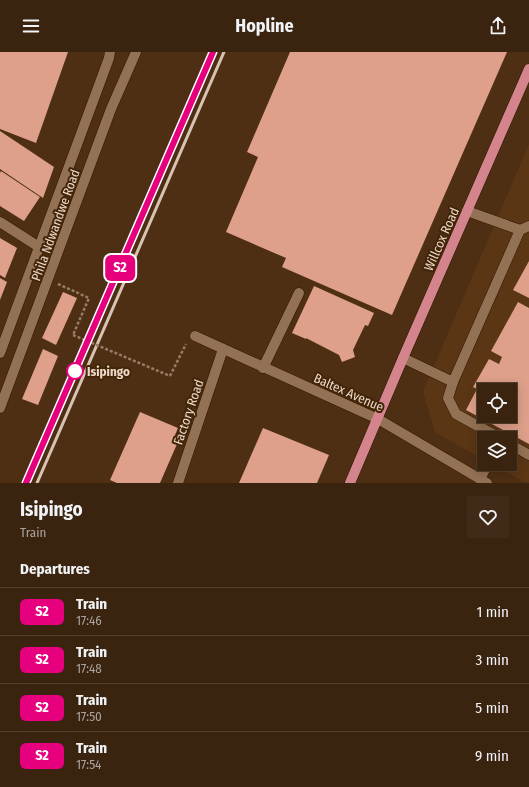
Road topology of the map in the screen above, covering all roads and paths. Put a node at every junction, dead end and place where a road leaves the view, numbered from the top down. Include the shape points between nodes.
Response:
1 (110, 52) edge
2 (136, 52) edge
3 (529, 69) edge
4 (467, 211) junction
5 (0, 222) edge
6 (525, 228) edge
7 (39, 247) junction
8 (49, 280) junction
9 (299, 293) dead end
10 (195, 336) dead end
11 (185, 344) dead end
12 (224, 350) junction
13 (0, 353) edge
14 (403, 358) junction
15 (263, 368) junction
16 (453, 382) junction
17 (0, 408) edge
18 (378, 419) junction
19 (487, 431) edge
20 (517, 448) edge
21 (529, 455) edge
22 (486, 471) edge
23 (484, 481) edge
24 (178, 483) edge
25 (350, 483) edge

1 - 7 street, Phila Ndwandwe Road
2 - 8 street, Phila Ndwandwe Road via 111,109
3 - 4 main road, Willcox Road
4 - 6 street
4 - 14 main road, Willcox Road
5 - 7 street
6 - 16 street
7 - 13 street, Phila Ndwandwe Road
8 - 11 path, bridge via 89,298 73,335 170,376
8 - 17 street, Phila Ndwandwe Road
9 - 15 street
10 - 12 street, Baltex Avenue
12 - 15 street, Baltex Avenue
12 - 24 street, Factory Road
14 - 16 street
14 - 18 main road, Willcox Road
15 - 18 street, Baltex Avenue
16 - 19 street via 448,398 456,414
18 - 23 street, Baltex Avenue
18 - 25 main road, Willcox Road
20 - 21 street
22 - 23 street

